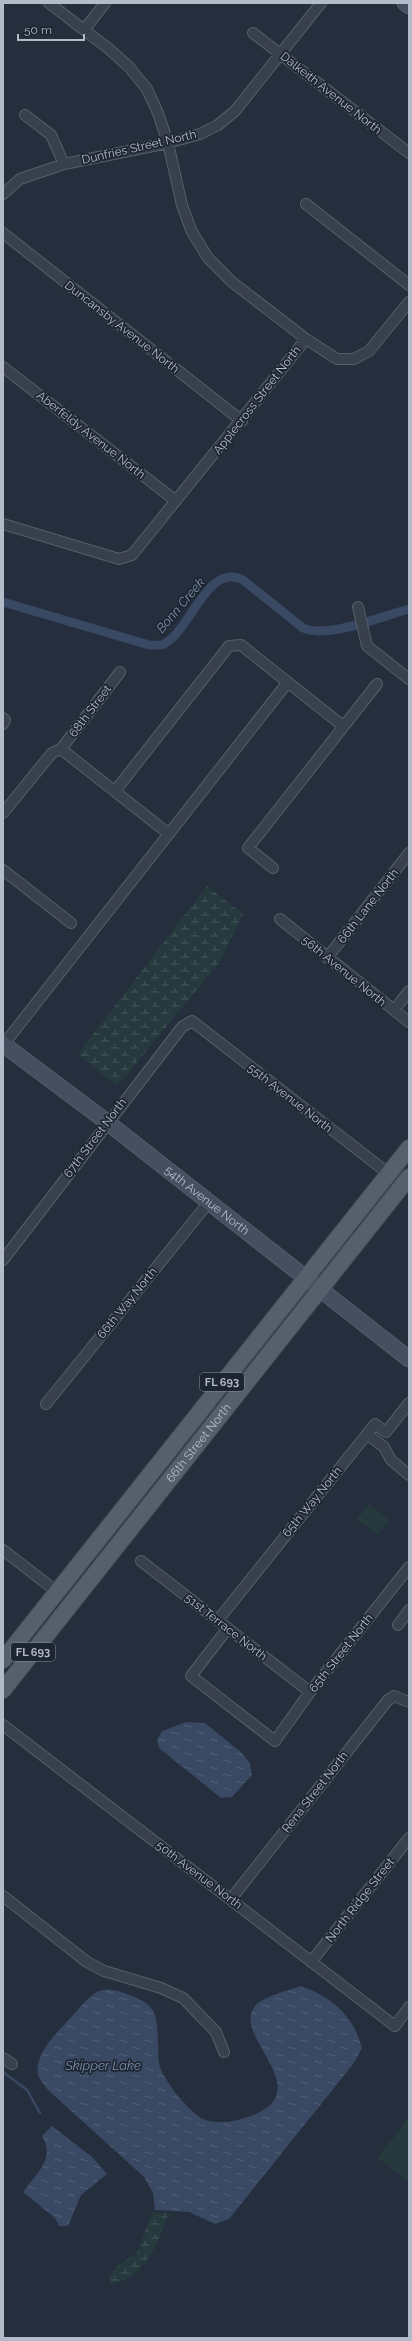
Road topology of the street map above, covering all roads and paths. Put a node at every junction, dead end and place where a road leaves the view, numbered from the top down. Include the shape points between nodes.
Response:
1 (49, 3) edge
2 (105, 3) edge
3 (321, 3) edge
4 (405, 3) edge
5 (409, 6) edge
6 (84, 30) junction
7 (253, 33) dead end
8 (281, 54) junction
9 (25, 115) dead end
10 (168, 143) junction
11 (409, 153) edge
12 (64, 164) junction
13 (3, 194) edge
14 (306, 204) dead end
15 (3, 233) edge
16 (409, 285) edge
17 (409, 302) edge
18 (306, 339) junction
19 (4, 369) edge
20 (242, 421) junction
21 (176, 501) junction
22 (3, 524) edge
23 (359, 610) dead end
24 (120, 672) dead end
25 (409, 679) edge
26 (288, 682) junction
27 (377, 684) dead end
28 (344, 726) junction
29 (61, 750) junction
30 (115, 791) junction
31 (3, 813) edge
32 (169, 834) junction
33 (409, 853) edge
34 (273, 868) dead end
35 (3, 870) edge
36 (280, 919) dead end
37 (71, 923) dead end
38 (327, 958) junction
39 (409, 991) edge
40 (394, 1010) junction
41 (192, 1021) joint
42 (409, 1022) edge
43 (3, 1044) edge
44 (107, 1122) junction
45 (409, 1148) edge
46 (389, 1174) junction
47 (409, 1177) edge
48 (209, 1202) junction
49 (3, 1260) edge
50 (305, 1278) junction
51 (321, 1290) junction
52 (409, 1359) edge
53 (211, 1397) junction
54 (409, 1403) edge
55 (46, 1404) dead end
56 (367, 1434) junction
57 (196, 1446) junction
58 (170, 1447) junction
59 (409, 1475) edge
60 (133, 1494) junction
61 (153, 1501) junction
62 (3, 1550) edge
63 (141, 1561) dead end
64 (409, 1567) edge
65 (56, 1591) junction
66 (81, 1592) junction
67 (409, 1610) edge
68 (218, 1620) junction
69 (32, 1622) junction
70 (398, 1624) dead end
71 (228, 1628) junction
72 (3, 1660) edge
73 (3, 1675) edge
74 (3, 1690) edge
75 (310, 1692) junction
76 (407, 1700) edge
77 (3, 1726) edge
78 (409, 1838) edge
79 (3, 1896) edge
80 (231, 1899) junction
81 (311, 1962) junction
82 (409, 2007) edge
83 (224, 2052) dead end
84 (3, 2058) edge
85 (12, 2064) dead end

1 - 6 street
2 - 6 street
3 - 8 street, Dunfries Street North
4 - 5 main road
6 - 10 street via 129,67 147,89
7 - 8 street, Dalkeith Avenue North
8 - 10 street, Dunfries Street North via 235,111 218,125 200,134
8 - 11 street, Dalkeith Avenue North
9 - 12 street via 51,135
10 - 12 street, Dunfries Street North
10 - 18 street via 191,230 208,258 232,282
12 - 13 street, Dunfries Street North via 20,179
14 - 16 street
15 - 20 street, Duncansby Avenue North
17 - 18 street, Applecross Street North via 369,351 354,358 337,359
18 - 20 street, Applecross Street North
19 - 21 street, Aberfeldy Avenue North
20 - 21 street, Applecross Street North
21 - 22 street, Applecross Street North via 132,555 119,559
23 - 25 street via 367,646
24 - 29 street, 68th Street
26 - 28 street
26 - 30 street via 241,645 229,646
26 - 32 street
27 - 28 street
28 - 34 street via 248,848
29 - 30 street
29 - 31 street, 68th Street via 52,753
30 - 32 street
32 - 43 street
33 - 38 street, 66th Lane North
35 - 37 street
36 - 38 street, 56th Avenue North
38 - 40 street, 56th Avenue North
39 - 40 street
40 - 42 street, 56th Avenue North
41 - 44 street, 67th Street North via 182,1027
41 - 46 street, 55th Avenue North
43 - 44 main road, 54th Avenue North
44 - 48 main road, 54th Avenue North
44 - 49 street, 67th Street North
45 - 46 main road, 66th Street North / FL 693
46 - 50 main road, 66th Street North / FL 693
47 - 51 main road, 66th Street North / FL 693
48 - 50 main road, 54th Avenue North
48 - 55 street, 66th Way North
50 - 51 main road, 54th Avenue North
50 - 53 main road, 66th Street North / FL 693
51 - 52 main road, 54th Avenue North
51 - 57 main road, 66th Street North / FL 693
53 - 57 main road via 210,1413 192,1439
53 - 58 main road, 66th Street North / FL 693
54 - 56 street, 65th Way North via 386,1432 375,1424
56 - 59 street via 384,1447 391,1460
56 - 68 street, 65th Way North
57 - 61 main road, 66th Street North / FL 693
58 - 60 main road, 66th Street North / FL 693
58 - 61 main road via 174,1458 154,1487
60 - 65 main road, 66th Street North / FL 693
60 - 66 main road via 137,1500 136,1508 85,1574
61 - 66 main road, 66th Street North / FL 693
62 - 65 street
63 - 68 street, 51st Terrace North
64 - 75 street, 65th Street North
65 - 69 main road, 66th Street North / FL 693
66 - 74 main road, 66th Street North / FL 693
67 - 70 street
68 - 71 street, 51st Terrace North
69 - 72 main road, 66th Street North / FL 693
69 - 73 main road via 24,1648
71 - 75 street, 51st Terrace North
71 - 75 street, 65th Street North via 191,1676 275,1741
76 - 80 street, Rena Street North via 394,1696 388,1700
77 - 80 street, 50th Avenue North
78 - 81 street, North Ridge Street
79 - 83 street via 87,1962 104,1971 161,1988 183,1998 216,2032
80 - 81 street, 50th Avenue North
81 - 82 street, 50th Avenue North via 394,2026
84 - 85 street

